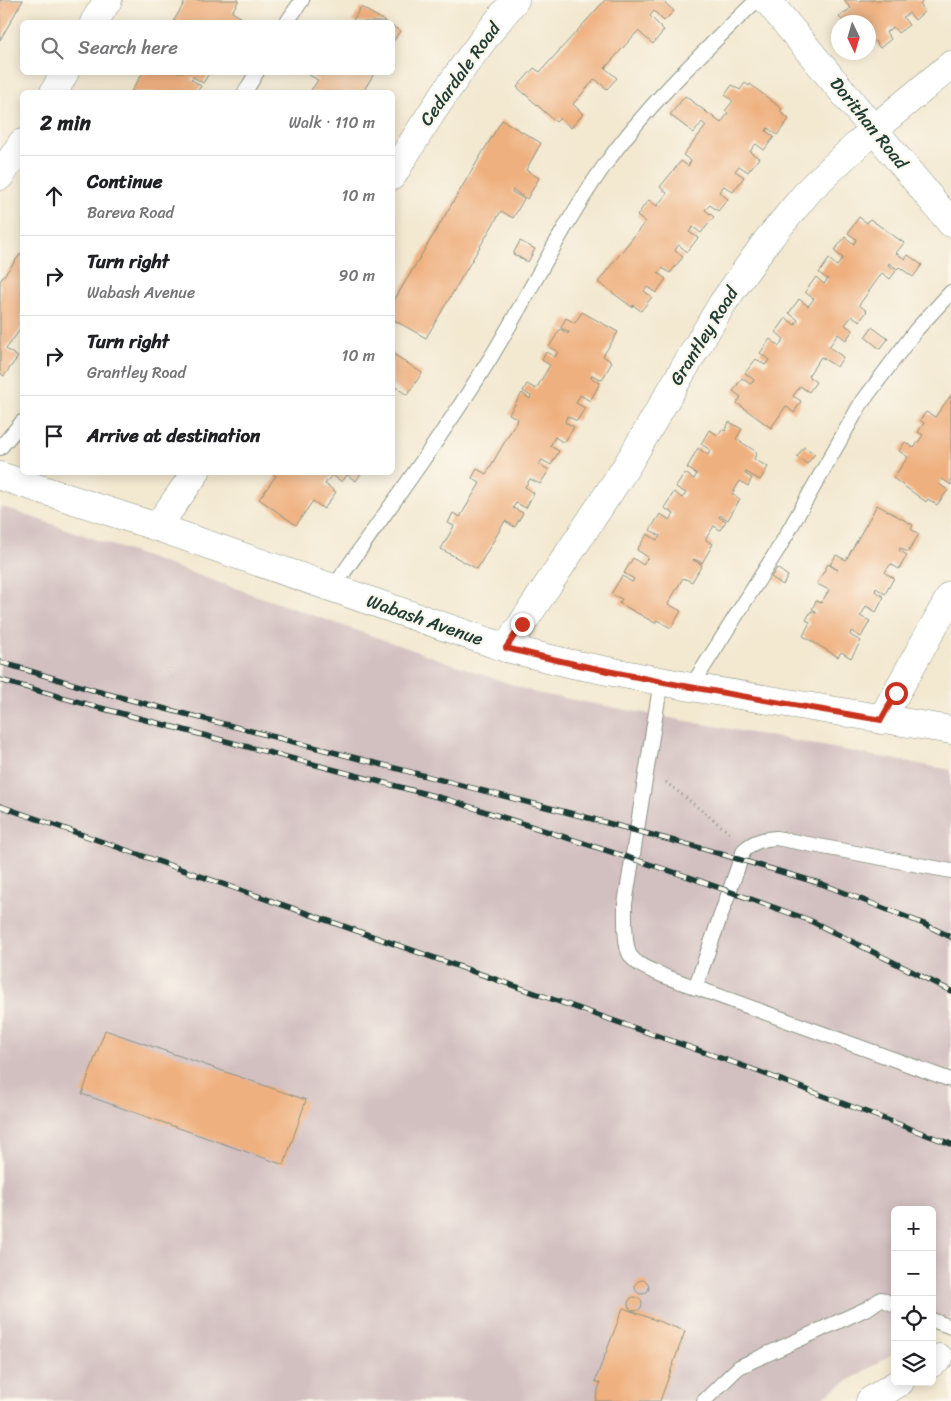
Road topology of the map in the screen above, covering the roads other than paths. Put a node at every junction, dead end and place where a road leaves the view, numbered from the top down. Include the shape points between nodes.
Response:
1 (108, 0) edge
2 (302, 0) edge
3 (515, 0) edge
4 (757, 0) edge
5 (768, 0) edge
6 (95, 20) edge
7 (288, 20) edge
8 (951, 65) edge
9 (63, 75) edge
10 (255, 75) edge
11 (55, 90) edge
12 (246, 90) edge
13 (874, 129) junction
14 (20, 146) edge
15 (395, 171) edge
16 (0, 176) edge
17 (951, 223) edge
18 (951, 292) edge
19 (20, 424) edge
20 (0, 448) edge
21 (194, 475) edge
22 (0, 476) edge
23 (157, 527) junction
24 (333, 588) junction
25 (951, 596) edge
26 (506, 648) junction
27 (661, 681) junction
28 (691, 687) junction
29 (881, 720) junction
30 (951, 730) edge
31 (951, 871) edge
32 (695, 988) junction
33 (951, 1080) edge
34 (891, 1303) edge
35 (936, 1321) edge
36 (951, 1327) edge
37 (894, 1386) edge
38 (704, 1401) edge
39 (870, 1401) edge

1 - 6 street
2 - 7 lane
3 - 15 street, Cedardale Road via 462,67
4 - 24 lane via 640,119 602,169 558,238 492,356
5 - 13 street, Dorithan Road
8 - 13 street, Grantley Road
9 - 11 street
10 - 12 lane
13 - 17 street, Dorithan Road
13 - 26 street, Grantley Road via 811,188 766,242 722,304 626,467
14 - 16 street
18 - 28 lane via 916,330 860,405 780,546
19 - 20 lane
21 - 23 street
22 - 23 street, Wabash Avenue
23 - 24 street, Wabash Avenue
24 - 26 street, Wabash Avenue
25 - 29 street
26 - 27 street, Wabash Avenue
27 - 28 street, Wabash Avenue
27 - 32 lane via 625,904 625,933 630,955 642,966
28 - 29 street, Wabash Avenue
29 - 30 street, Wabash Avenue
31 - 32 lane via 776,838 751,844 744,850
32 - 33 lane
34 - 38 lane via 881,1299 868,1308 739,1367
35 - 36 lane
37 - 39 street

